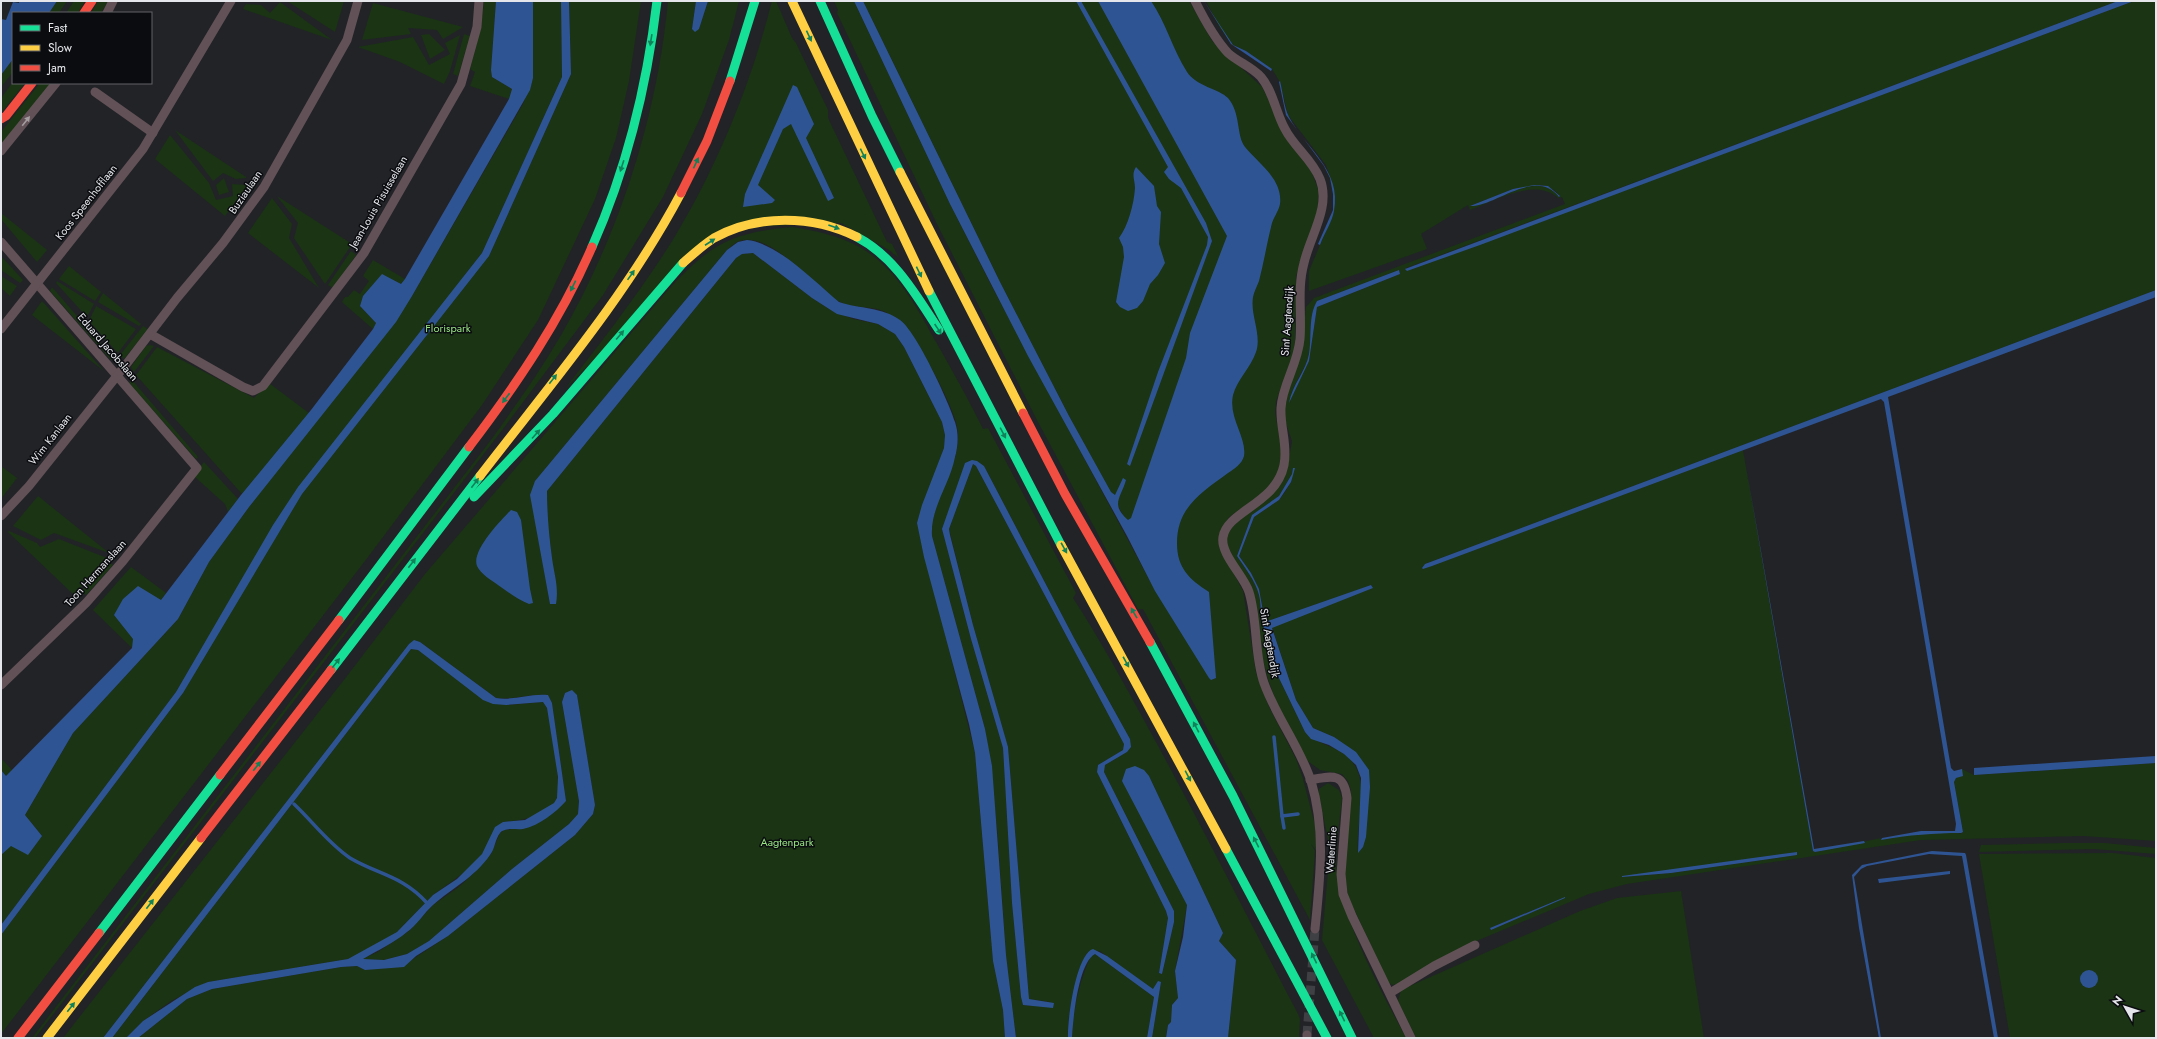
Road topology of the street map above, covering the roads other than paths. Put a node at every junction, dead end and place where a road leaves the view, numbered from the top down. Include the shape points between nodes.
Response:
1 (92, 1) edge
2 (113, 1) edge
3 (231, 1) edge
4 (358, 1) edge
5 (479, 1) edge
6 (657, 1) edge
7 (756, 1) edge
8 (792, 1) edge
9 (820, 1) edge
10 (1195, 1) edge
11 (85, 12) edge
12 (108, 12) edge
13 (31, 84) edge
14 (55, 84) edge
15 (95, 92) dead end
16 (4, 117) edge
17 (1, 128) edge
18 (153, 133) junction
19 (1, 151) edge
20 (1, 242) edge
21 (37, 284) junction
22 (1, 329) edge
23 (150, 334) junction
24 (117, 375) junction
25 (985, 399) junction
26 (197, 468) joint
27 (1, 516) edge
28 (433, 535) junction
29 (1, 685) edge
30 (1310, 780) junction
31 (1316, 929) tunnel mouth
32 (1476, 945) dead end
33 (1390, 993) junction
34 (18, 1038) edge
35 (47, 1038) edge
36 (1327, 1038) edge
37 (1352, 1038) edge
38 (1411, 1038) edge

1 - 11 main road
2 - 12 street
3 - 18 street, Koos Speenhofflaan
4 - 23 street, Buziaulaan via 347,40 264,187
5 - 23 street, Jean-Louis Pisuisselaan via 477,27 461,84 368,246 262,386 253,391
6 -> 34 main road via 646,75 611,198 590,252 542,344 514,388 436,493
28 -> 7 main road via 599,320 650,248 712,131 741,54
8 -> 25 main road via 927,287
37 -> 9 main road via 1233,796 1148,637 1065,494 951,275 872,116
10 - 30 street, Sint Aagtendijk via 1228,53 1261,77 1286,131 1310,161 1321,180 1323,193 1323,207 1303,264 1299,310 1300,339 1295,363 1282,396 1281,411 1286,447 1284,465 1279,482 1269,493 1232,521 1223,536 1224,548 1249,590 1264,682
13 - 16 main road
19 -> 14 street
15 - 18 street
16 - 17 main road via 5,122
18 - 21 street, Koos Speenhofflaan
20 - 21 street, Eduard Jacobslaan
21 - 22 street, Koos Speenhofflaan
21 - 24 street, Eduard Jacobslaan
23 - 24 street, Buziaulaan
24 - 26 street, Eduard Jacobslaan
24 - 27 street, Wim Kanlaan via 29,486
28 -> 25 main road via 510,463 678,267 714,239 740,227 770,220 797,219 822,223 863,240 883,255 901,274
25 -> 36 main road
26 - 29 street, Toon Hermanslaan via 86,603
35 -> 28 main road
30 - 31 street, Sint Aagtendijk via 1318,813 1322,849
30 - 33 street, Waterlinie via 1336,777 1343,782 1346,789 1341,874 1343,894
32 - 33 street via 1434,966
33 - 38 street, Waterlinie

